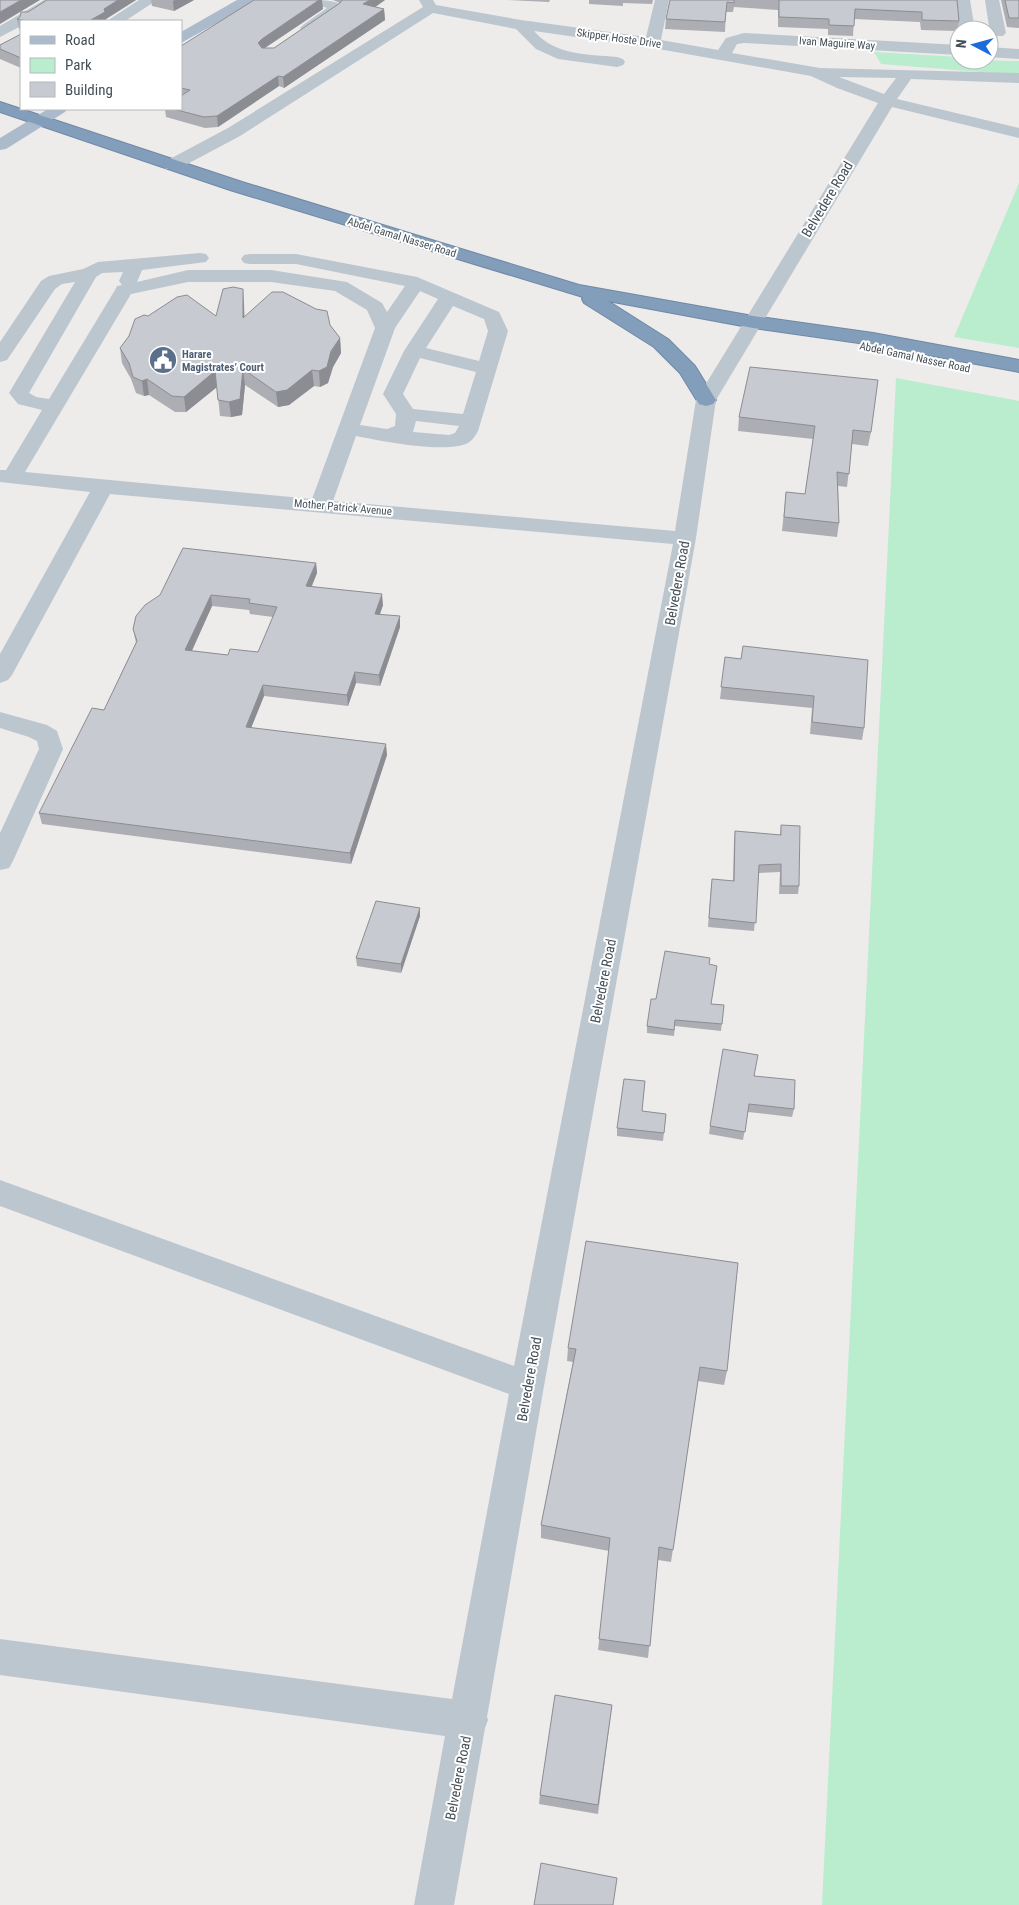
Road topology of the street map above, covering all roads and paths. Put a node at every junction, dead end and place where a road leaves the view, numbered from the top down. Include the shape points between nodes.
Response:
1 (55, 0) edge
2 (150, 0) edge
3 (248, 0) edge
4 (317, 0) edge
5 (662, 0) edge
6 (963, 0) edge
7 (992, 0) edge
8 (428, 4) edge
9 (20, 20) edge
10 (21, 20) edge
11 (117, 20) edge
12 (966, 20) edge
13 (996, 20) edge
14 (521, 24) junction
15 (0, 32) edge
16 (182, 37) edge
17 (294, 37) edge
18 (653, 43) junction
19 (949, 49) edge
20 (999, 53) edge
21 (724, 54) junction
22 (1019, 54) edge
23 (617, 62) dead end
24 (815, 72) junction
25 (908, 74) junction
26 (1019, 78) edge
27 (0, 100) edge
28 (20, 100) edge
29 (886, 101) junction
30 (0, 107) edge
31 (57, 110) edge
32 (39, 120) junction
33 (1019, 133) edge
34 (0, 145) edge
35 (172, 165) junction
36 (132, 266) junction
37 (89, 273) junction
38 (417, 283) junction
39 (124, 290) junction
40 (576, 290) junction
41 (449, 297) junction
42 (753, 322) junction
43 (385, 328) junction
44 (813, 331) junction
45 (414, 351) junction
46 (0, 356) edge
47 (1019, 366) edge
48 (486, 369) junction
49 (1019, 379) edge
50 (706, 400) junction
51 (53, 406) junction
52 (406, 414) junction
53 (471, 421) junction
54 (350, 429) junction
55 (389, 436) junction
56 (6, 476) edge
57 (103, 487) junction
58 (321, 505) junction
59 (685, 538) junction
60 (0, 675) edge
61 (0, 720) edge
62 (0, 861) edge
63 (0, 1193) edge
64 (528, 1386) junction
65 (0, 1657) edge
66 (468, 1720) junction
67 (434, 1905) edge

1 - 10 street
2 - 11 street
3 - 16 main road
4 - 17 street via 336,6 335,9
5 - 18 street
6 - 12 street
7 - 13 street
8 - 14 street, Skipper Hoste Drive
8 - 35 street via 234,132
9 - 15 street
14 - 18 street, Skipper Hoste Drive
14 - 23 street via 534,41 551,53
18 - 21 street, Skipper Hoste Drive
19 - 21 street, Ivan Maguire Way via 755,38 733,39 726,45
20 - 22 street
21 - 24 street, Skipper Hoste Drive
24 - 25 street, Skipper Hoste Drive
24 - 29 street, Skipper Hoste Drive
25 - 26 street, Skipper Hoste Drive
25 - 29 street
27 - 28 highway
29 - 33 street, Skipper Hoste Drive
29 - 42 street, Belvedere Road
30 - 32 highway, Abdel Gamal Nasser Road
31 - 32 main road
32 - 34 main road
32 - 35 highway, Abdel Gamal Nasser Road
35 - 40 highway, Abdel Gamal Nasser Road
36 - 37 street via 98,268
36 - 38 street via 190,258 296,259
36 - 39 street via 134,270
37 - 46 street via 56,280 48,285
37 - 51 street via 19,393 27,401
38 - 41 street
38 - 43 street
39 - 43 street via 188,276 271,276 340,286 375,307
39 - 51 street
40 - 42 highway, Abdel Gamal Nasser Road
40 - 50 highway via 661,342 688,370
41 - 45 street
41 - 48 street via 492,316 498,331
42 - 44 highway, Abdel Gamal Nasser Road
42 - 50 street, Belvedere Road
43 - 54 street
44 - 47 highway, Abdel Gamal Nasser Road
44 - 49 highway, Abdel Gamal Nasser Road via 871,349
45 - 48 street
45 - 52 street via 393,394
48 - 53 street
50 - 59 street, Belvedere Road
51 - 56 street
52 - 53 street
52 - 55 street via 405,429
53 - 55 street via 462,438 449,442
54 - 55 street
54 - 58 street
56 - 57 street, Mother Patrick Avenue
57 - 58 street, Mother Patrick Avenue
57 - 60 street
58 - 59 street, Mother Patrick Avenue
59 - 64 street, Belvedere Road
61 - 62 street via 38,731 48,737 51,749
63 - 64 street
64 - 66 street, Belvedere Road
65 - 66 street
66 - 67 street, Belvedere Road

